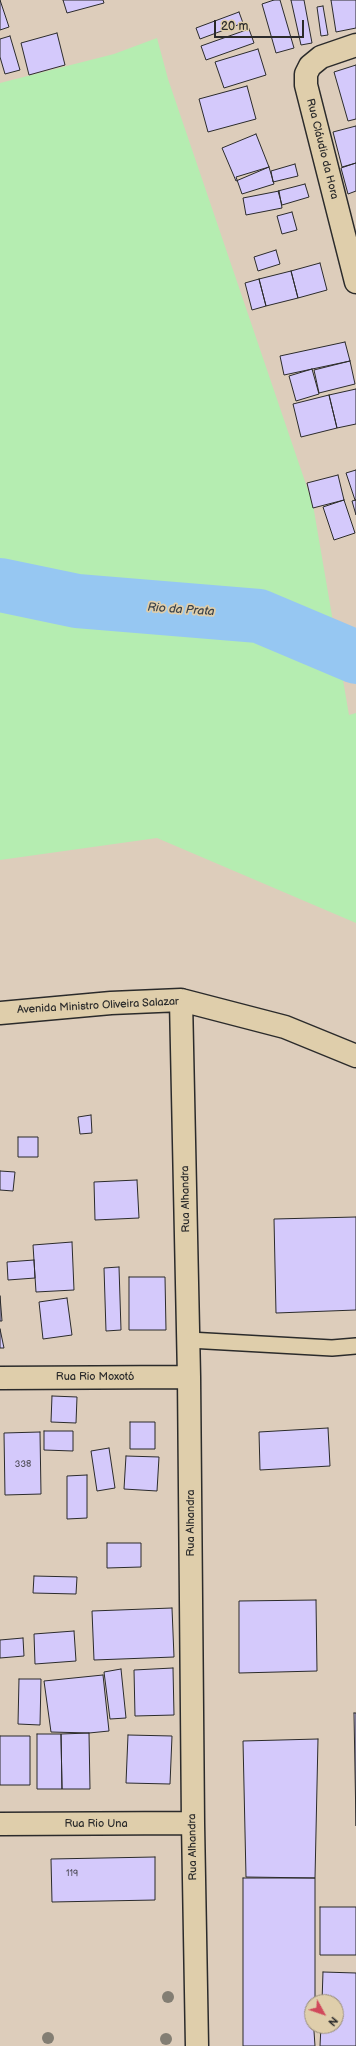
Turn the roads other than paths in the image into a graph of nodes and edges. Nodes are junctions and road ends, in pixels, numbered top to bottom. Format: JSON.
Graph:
{"nodes":[{"id":1,"x":356,"y":45,"type":"edge"},
{"id":2,"x":356,"y":282,"type":"edge"},
{"id":3,"x":181,"y":1000,"type":"junction"},
{"id":4,"x":0,"y":1013,"type":"edge"},
{"id":5,"x":356,"y":1056,"type":"edge"},
{"id":6,"x":189,"y":1340,"type":"junction"},
{"id":7,"x":356,"y":1346,"type":"edge"},
{"id":8,"x":190,"y":1377,"type":"junction"},
{"id":9,"x":0,"y":1378,"type":"edge"},
{"id":10,"x":193,"y":1823,"type":"junction"},
{"id":11,"x":0,"y":1824,"type":"edge"},
{"id":12,"x":197,"y":2046,"type":"edge"}],
"edges":[{"from":1,"to":2,"type":"street","name":"Rua Cláudio da Hora"},
{"from":3,"to":4,"type":"street","name":"Avenida Ministro Oliveira Salazar"},
{"from":3,"to":5,"type":"street","name":"Avenida Ministro Oliveira Salazar"},
{"from":3,"to":6,"type":"street","name":"Rua Alhandra"},
{"from":6,"to":7,"type":"lane"},
{"from":6,"to":8,"type":"street","name":"Rua Alhandra"},
{"from":8,"to":9,"type":"street","name":"Rua Rio Moxotó"},
{"from":8,"to":10,"type":"street","name":"Rua Alhandra"},
{"from":10,"to":11,"type":"street","name":"Rua Rio Una"},
{"from":10,"to":12,"type":"street","name":"Rua Alhandra"}]}
